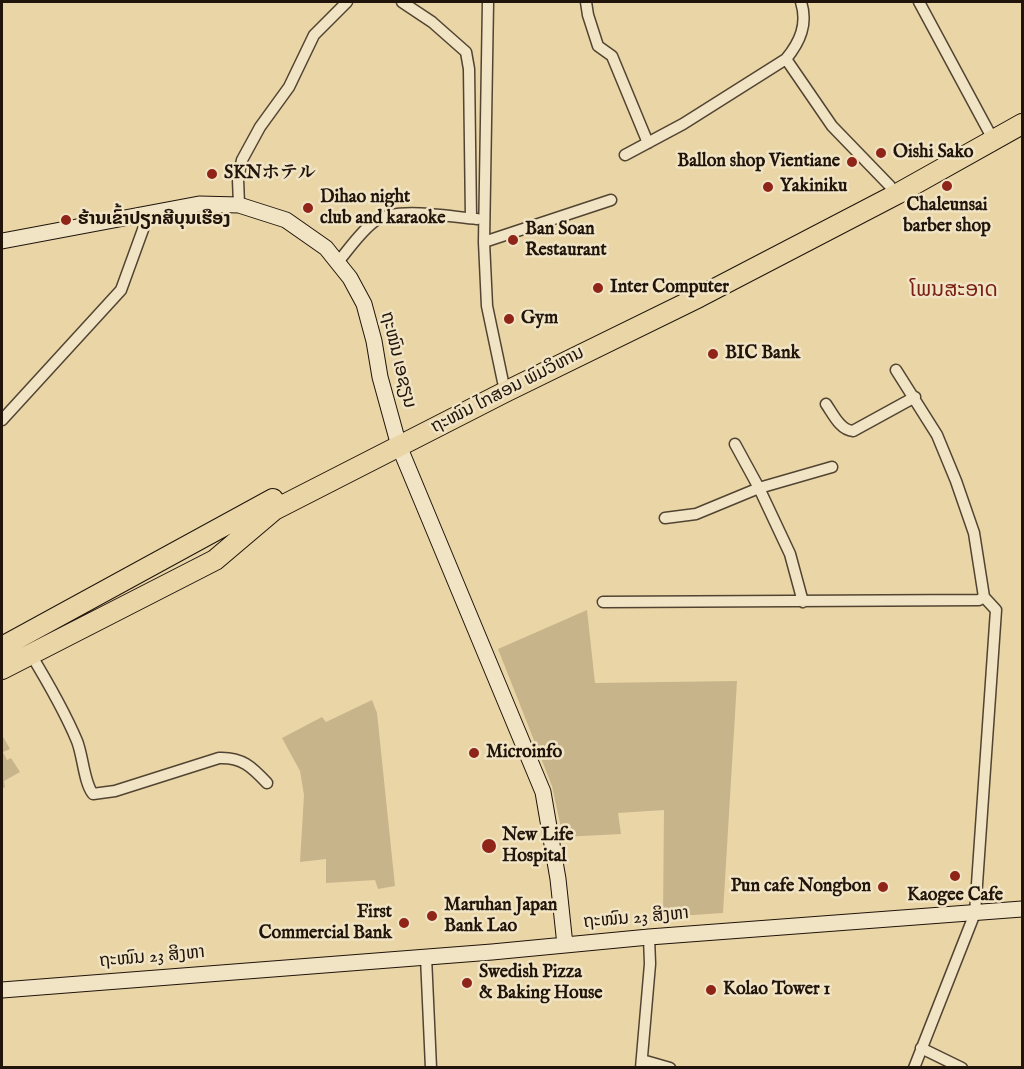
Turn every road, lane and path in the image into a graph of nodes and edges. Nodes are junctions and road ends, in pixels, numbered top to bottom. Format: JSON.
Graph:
{"nodes":[{"id":1,"x":347,"y":2,"type":"edge"},
{"id":2,"x":402,"y":2,"type":"edge"},
{"id":3,"x":488,"y":2,"type":"edge"},
{"id":4,"x":586,"y":2,"type":"edge"},
{"id":5,"x":801,"y":2,"type":"edge"},
{"id":6,"x":919,"y":2,"type":"edge"},
{"id":7,"x":786,"y":59,"type":"junction"},
{"id":8,"x":1021,"y":125,"type":"edge"},
{"id":9,"x":988,"y":132,"type":"junction"},
{"id":10,"x":648,"y":143,"type":"junction"},
{"id":11,"x":625,"y":155,"type":"dead end"},
{"id":12,"x":890,"y":186,"type":"junction"},
{"id":13,"x":611,"y":200,"type":"dead end"},
{"id":14,"x":239,"y":205,"type":"junction"},
{"id":15,"x":149,"y":213,"type":"junction"},
{"id":16,"x":471,"y":218,"type":"junction"},
{"id":17,"x":484,"y":219,"type":"junction"},
{"id":18,"x":2,"y":241,"type":"edge"},
{"id":19,"x":484,"y":242,"type":"junction"},
{"id":20,"x":338,"y":262,"type":"junction"},
{"id":21,"x":896,"y":370,"type":"dead end"},
{"id":22,"x":503,"y":382,"type":"junction"},
{"id":23,"x":915,"y":397,"type":"junction"},
{"id":24,"x":826,"y":404,"type":"dead end"},
{"id":25,"x":2,"y":420,"type":"edge"},
{"id":26,"x":398,"y":440,"type":"junction"},
{"id":27,"x":735,"y":444,"type":"dead end"},
{"id":28,"x":832,"y":466,"type":"dead end"},
{"id":29,"x":759,"y":488,"type":"junction"},
{"id":30,"x":665,"y":518,"type":"dead end"},
{"id":31,"x":984,"y":597,"type":"junction"},
{"id":32,"x":603,"y":602,"type":"dead end"},
{"id":33,"x":803,"y":602,"type":"junction"},
{"id":34,"x":2,"y":647,"type":"edge"},
{"id":35,"x":30,"y":653,"type":"junction"},
{"id":36,"x":2,"y":669,"type":"edge"},
{"id":37,"x":267,"y":783,"type":"dead end"},
{"id":38,"x":1023,"y":909,"type":"edge"},
{"id":39,"x":975,"y":913,"type":"junction"},
{"id":40,"x":649,"y":937,"type":"junction"},
{"id":41,"x":565,"y":945,"type":"junction"},
{"id":42,"x":426,"y":957,"type":"junction"},
{"id":43,"x":2,"y":990,"type":"edge"},
{"id":44,"x":921,"y":1048,"type":"junction"},
{"id":45,"x":642,"y":1064,"type":"edge"},
{"id":46,"x":431,"y":1068,"type":"edge"},
{"id":47,"x":670,"y":1068,"type":"edge"},
{"id":48,"x":914,"y":1068,"type":"edge"},
{"id":49,"x":962,"y":1068,"type":"edge"}],
"edges":[{"from":1,"to":14,"type":"street"},
{"from":2,"to":16,"type":"street"},
{"from":3,"to":17,"type":"street"},
{"from":4,"to":10,"type":"street"},
{"from":5,"to":7,"type":"street"},
{"from":6,"to":9,"type":"street"},
{"from":7,"to":10,"type":"street"},
{"from":7,"to":12,"type":"street"},
{"from":8,"to":9,"type":"highway","name":"ຖະໜົນ ໄກສອນ ພົມວິຫານ"},
{"from":8,"to":26,"type":"highway","name":"ຖະໜົນ ໄກສອນ ພົມວິຫານ"},
{"from":9,"to":12,"type":"highway","name":"ຖະໜົນ ໄກສອນ ພົມວິຫານ"},
{"from":10,"to":11,"type":"street"},
{"from":12,"to":22,"type":"highway","name":"ຖະໜົນ ໄກສອນ ພົມວິຫານ"},
{"from":13,"to":19,"type":"street"},
{"from":14,"to":15,"type":"main road","name":"ຖະໜົນ ເອຊຽນ"},
{"from":14,"to":20,"type":"main road","name":"ຖະໜົນ ເອຊຽນ"},
{"from":15,"to":18,"type":"main road","name":"ຖະໜົນ ເອຊຽນ"},
{"from":15,"to":25,"type":"street"},
{"from":16,"to":17,"type":"street"},
{"from":16,"to":20,"type":"street"},
{"from":17,"to":19,"type":"street"},
{"from":19,"to":22,"type":"street"},
{"from":20,"to":26,"type":"main road","name":"ຖະໜົນ ເອຊຽນ"},
{"from":21,"to":23,"type":"street"},
{"from":22,"to":26,"type":"highway","name":"ຖະໜົນ ໄກສອນ ພົມວິຫານ"},
{"from":23,"to":24,"type":"street"},
{"from":23,"to":31,"type":"street"},
{"from":26,"to":34,"type":"highway","name":"ຖະໜົນ ໄກສອນ ພົມວິຫານ"},
{"from":26,"to":35,"type":"highway","name":"ຖະໜົນ ໄກສອນ ພົມວິຫານ"},
{"from":26,"to":41,"type":"main road","name":"ຖະໜົນ ເອຊຽນ"},
{"from":27,"to":29,"type":"street"},
{"from":28,"to":29,"type":"street"},
{"from":29,"to":30,"type":"street"},
{"from":29,"to":33,"type":"street"},
{"from":31,"to":33,"type":"street"},
{"from":31,"to":39,"type":"street"},
{"from":32,"to":33,"type":"street"},
{"from":35,"to":36,"type":"highway","name":"ຖະໜົນ ໄກສອນ ພົມວິຫານ"},
{"from":35,"to":37,"type":"street"},
{"from":38,"to":39,"type":"main road","name":"ຖະໜົນ 23 ສິງຫາ"},
{"from":39,"to":40,"type":"main road","name":"ຖະໜົນ 23 ສິງຫາ"},
{"from":39,"to":44,"type":"street"},
{"from":40,"to":41,"type":"main road","name":"ຖະໜົນ 23 ສິງຫາ"},
{"from":40,"to":45,"type":"street"},
{"from":41,"to":42,"type":"main road","name":"ຖະໜົນ 23 ສິງຫາ"},
{"from":42,"to":43,"type":"main road","name":"ຖະໜົນ 23 ສິງຫາ"},
{"from":42,"to":46,"type":"street"},
{"from":44,"to":48,"type":"street"},
{"from":44,"to":49,"type":"street"},
{"from":45,"to":47,"type":"street"}]}
